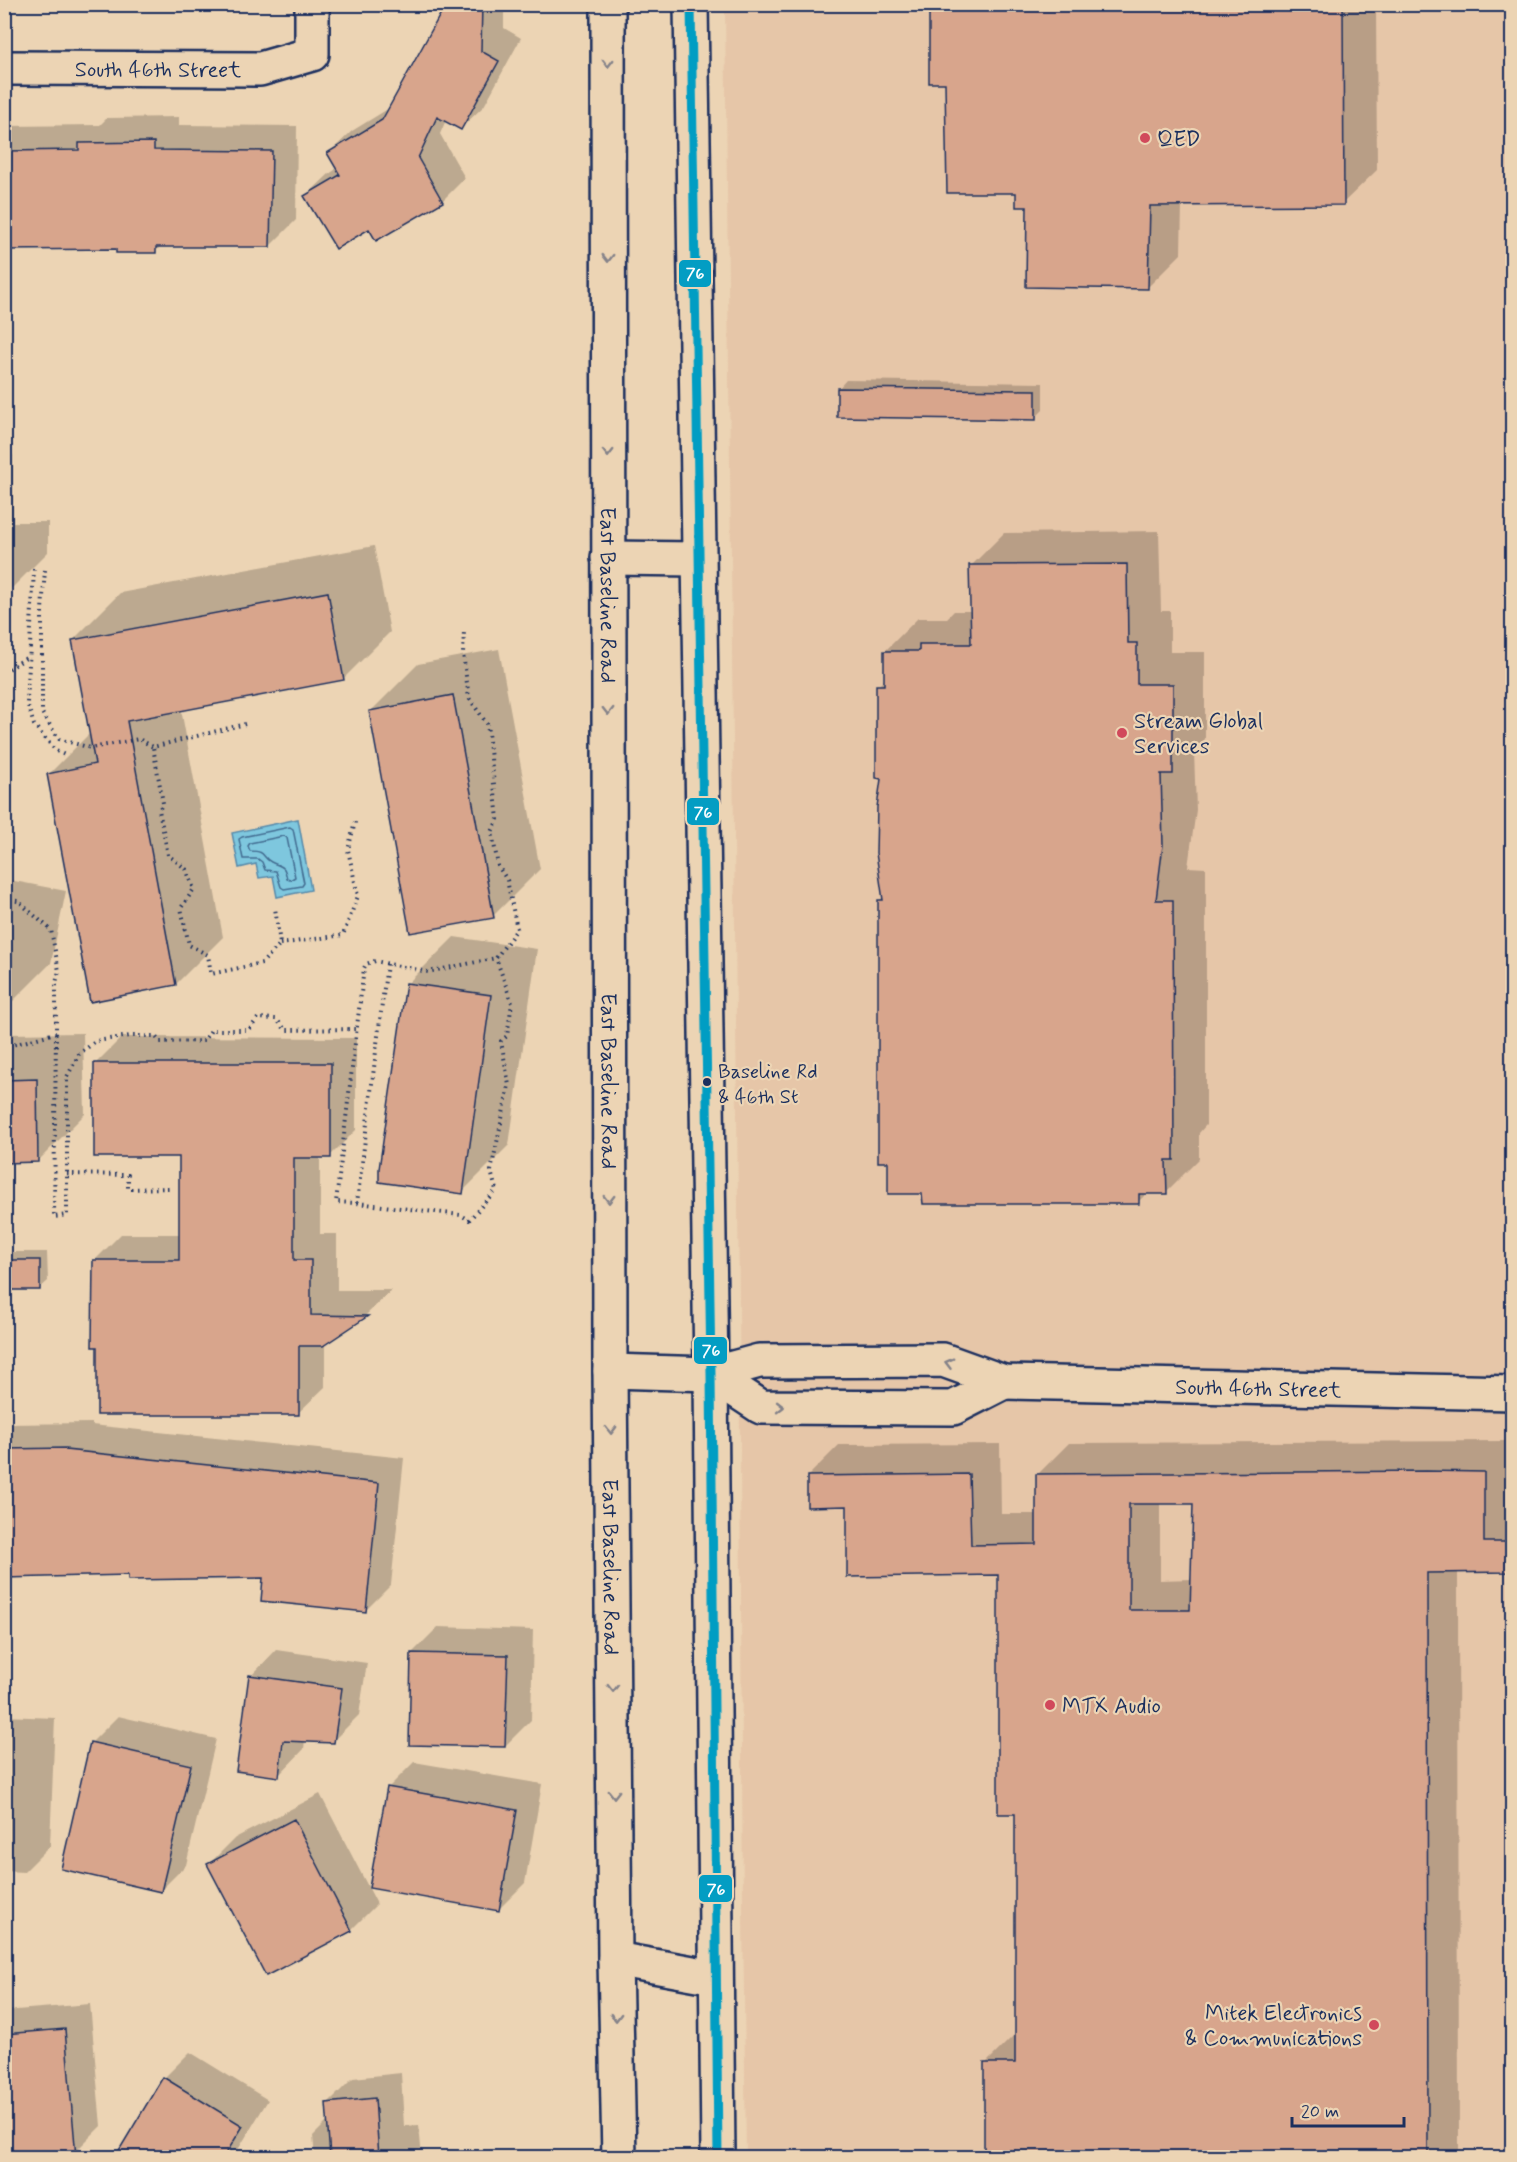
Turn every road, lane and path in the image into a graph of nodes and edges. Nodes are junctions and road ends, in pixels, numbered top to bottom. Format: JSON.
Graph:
{"nodes":[{"id":1,"x":312,"y":4,"type":"edge"},
{"id":2,"x":608,"y":4,"type":"edge"},
{"id":3,"x":691,"y":4,"type":"edge"},
{"id":4,"x":4,"y":68,"type":"edge"},
{"id":5,"x":608,"y":558,"type":"junction"},
{"id":6,"x":698,"y":559,"type":"junction"},
{"id":7,"x":34,"y":569,"type":"dead end"},
{"id":8,"x":45,"y":570,"type":"dead end"},
{"id":9,"x":464,"y":632,"type":"dead end"},
{"id":10,"x":29,"y":655,"type":"junction"},
{"id":11,"x":4,"y":672,"type":"edge"},
{"id":12,"x":245,"y":724,"type":"dead end"},
{"id":13,"x":153,"y":747,"type":"junction"},
{"id":14,"x":65,"y":755,"type":"dead end"},
{"id":15,"x":356,"y":818,"type":"dead end"},
{"id":16,"x":4,"y":899,"type":"edge"},
{"id":17,"x":275,"y":908,"type":"dead end"},
{"id":18,"x":280,"y":944,"type":"junction"},
{"id":19,"x":496,"y":958,"type":"junction"},
{"id":20,"x":387,"y":964,"type":"junction"},
{"id":21,"x":357,"y":1029,"type":"junction"},
{"id":22,"x":56,"y":1033,"type":"junction"},
{"id":23,"x":4,"y":1046,"type":"edge"},
{"id":24,"x":67,"y":1174,"type":"junction"},
{"id":25,"x":170,"y":1188,"type":"dead end"},
{"id":26,"x":357,"y":1203,"type":"junction"},
{"id":27,"x":610,"y":1371,"type":"junction"},
{"id":28,"x":711,"y":1374,"type":"junction"},
{"id":29,"x":1004,"y":1382,"type":"junction"},
{"id":30,"x":1512,"y":1393,"type":"edge"},
{"id":31,"x":615,"y":1959,"type":"junction"},
{"id":32,"x":715,"y":1977,"type":"junction"},
{"id":33,"x":619,"y":2157,"type":"edge"},
{"id":34,"x":718,"y":2157,"type":"edge"}],
"edges":[{"from":1,"to":4,"type":"main road","name":"South 46th Street"},
{"from":2,"to":5,"type":"main road","name":"East Baseline Road","one_way":true},
{"from":3,"to":6,"type":"main road"},
{"from":5,"to":6,"type":"main road"},
{"from":5,"to":27,"type":"main road","name":"East Baseline Road","one_way":true},
{"from":6,"to":28,"type":"main road"},
{"from":7,"to":10,"type":"path"},
{"from":8,"to":13,"type":"path"},
{"from":9,"to":19,"type":"path"},
{"from":10,"to":11,"type":"path"},
{"from":10,"to":14,"type":"path"},
{"from":12,"to":13,"type":"path"},
{"from":13,"to":18,"type":"path"},
{"from":15,"to":18,"type":"path"},
{"from":16,"to":22,"type":"path"},
{"from":17,"to":18,"type":"path"},
{"from":19,"to":20,"type":"path"},
{"from":19,"to":26,"type":"path"},
{"from":20,"to":21,"type":"path"},
{"from":20,"to":26,"type":"path"},
{"from":21,"to":24,"type":"path"},
{"from":21,"to":26,"type":"path"},
{"from":22,"to":23,"type":"path"},
{"from":22,"to":24,"type":"path"},
{"from":24,"to":25,"type":"path"},
{"from":27,"to":28,"type":"main road","name":"South 46th Street"},
{"from":27,"to":31,"type":"main road","name":"East Baseline Road","one_way":true},
{"from":29,"to":28,"type":"main road","name":"South 46th Street","one_way":true},
{"from":28,"to":29,"type":"main road","name":"South 46th Street","one_way":true},
{"from":28,"to":32,"type":"main road"},
{"from":29,"to":30,"type":"main road","name":"South 46th Street"},
{"from":31,"to":32,"type":"main road"},
{"from":31,"to":33,"type":"main road","name":"East Baseline Road","one_way":true},
{"from":32,"to":34,"type":"main road"}]}
